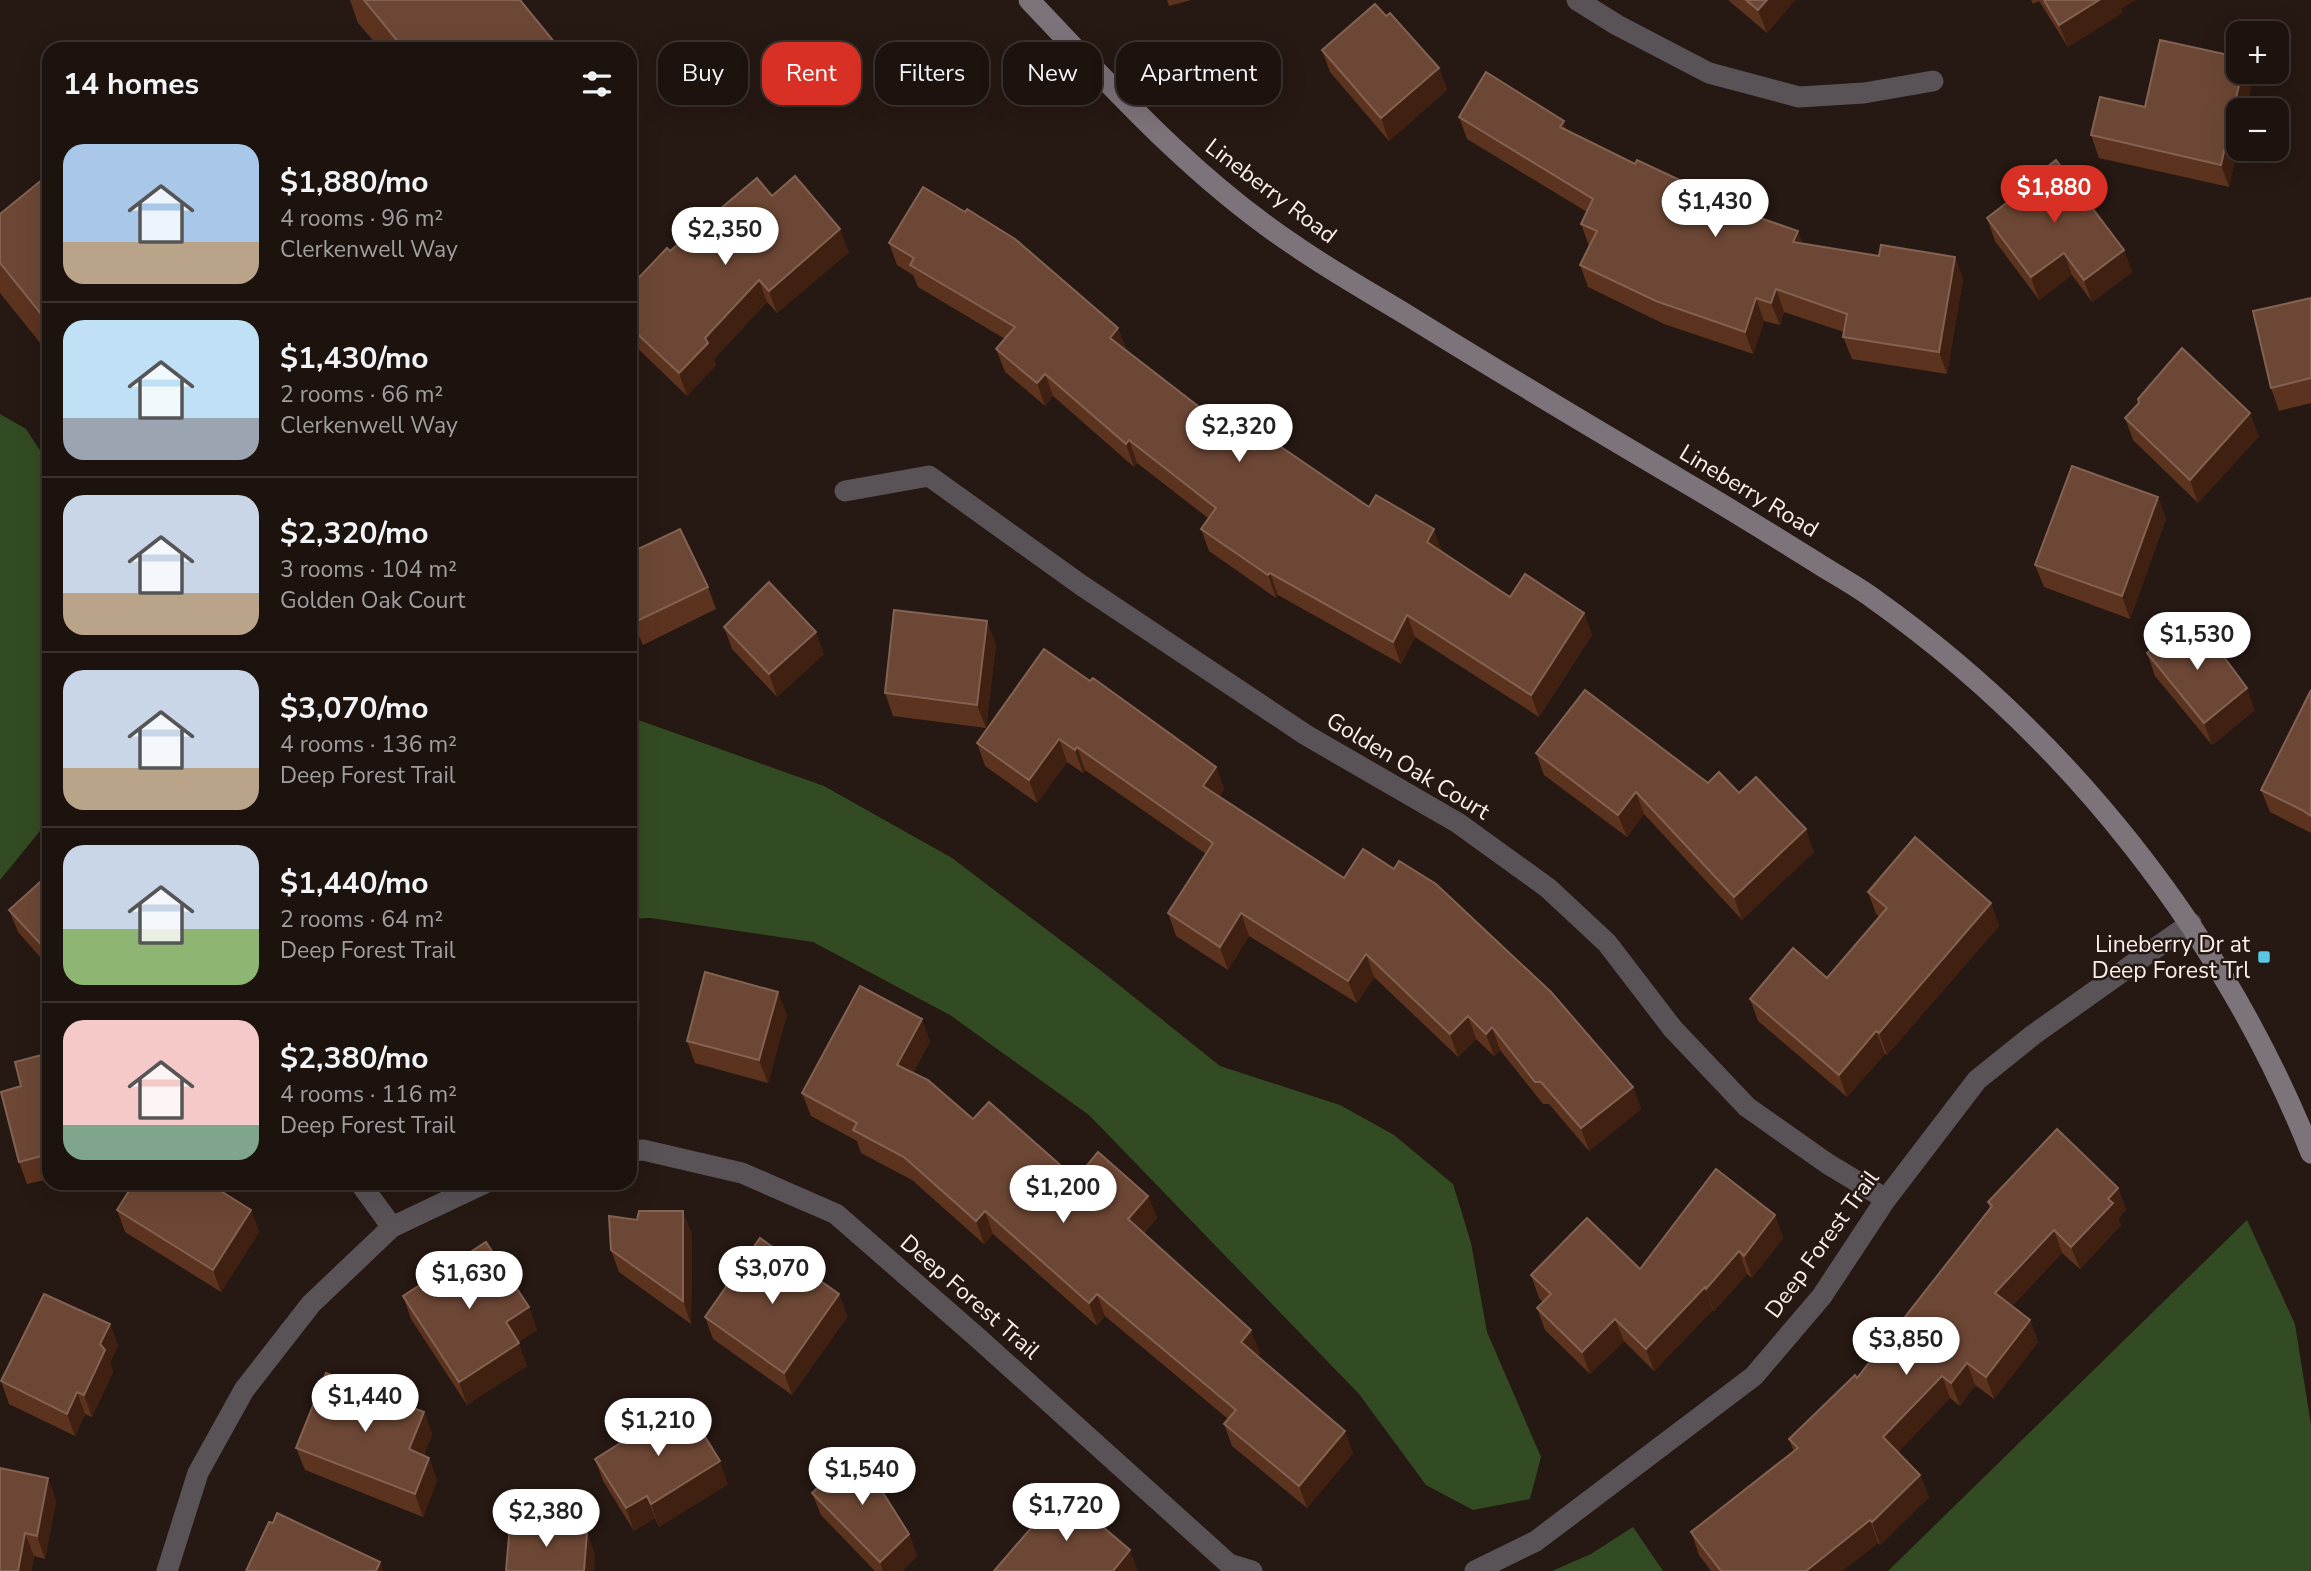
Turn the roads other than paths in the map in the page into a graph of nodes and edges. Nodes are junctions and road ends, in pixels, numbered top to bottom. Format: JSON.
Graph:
{"nodes":[{"id":1,"x":1029,"y":0,"type":"edge"},
{"id":2,"x":1577,"y":0,"type":"edge"},
{"id":3,"x":1933,"y":81,"type":"dead end"},
{"id":4,"x":845,"y":491,"type":"dead end"},
{"id":5,"x":2191,"y":923,"type":"junction"},
{"id":6,"x":637,"y":1150,"type":"edge"},
{"id":7,"x":2311,"y":1153,"type":"edge"},
{"id":8,"x":365,"y":1190,"type":"edge"},
{"id":9,"x":470,"y":1190,"type":"edge"},
{"id":10,"x":1886,"y":1199,"type":"junction"},
{"id":11,"x":392,"y":1227,"type":"junction"},
{"id":12,"x":1228,"y":1568,"type":"edge"},
{"id":13,"x":167,"y":1571,"type":"edge"},
{"id":14,"x":1252,"y":1571,"type":"edge"},
{"id":15,"x":1475,"y":1571,"type":"edge"}],
"edges":[{"from":1,"to":5,"type":"street","name":"Lineberry Road"},
{"from":2,"to":3,"type":"street"},
{"from":4,"to":10,"type":"street","name":"Golden Oak Court"},
{"from":5,"to":7,"type":"street","name":"Lineberry Road"},
{"from":5,"to":10,"type":"street","name":"Deep Forest Trail"},
{"from":6,"to":12,"type":"street","name":"Deep Forest Trail"},
{"from":8,"to":11,"type":"street"},
{"from":9,"to":11,"type":"street"},
{"from":10,"to":15,"type":"street","name":"Deep Forest Trail"},
{"from":11,"to":13,"type":"street"},
{"from":12,"to":14,"type":"street","name":"Deep Forest Trail"}]}
